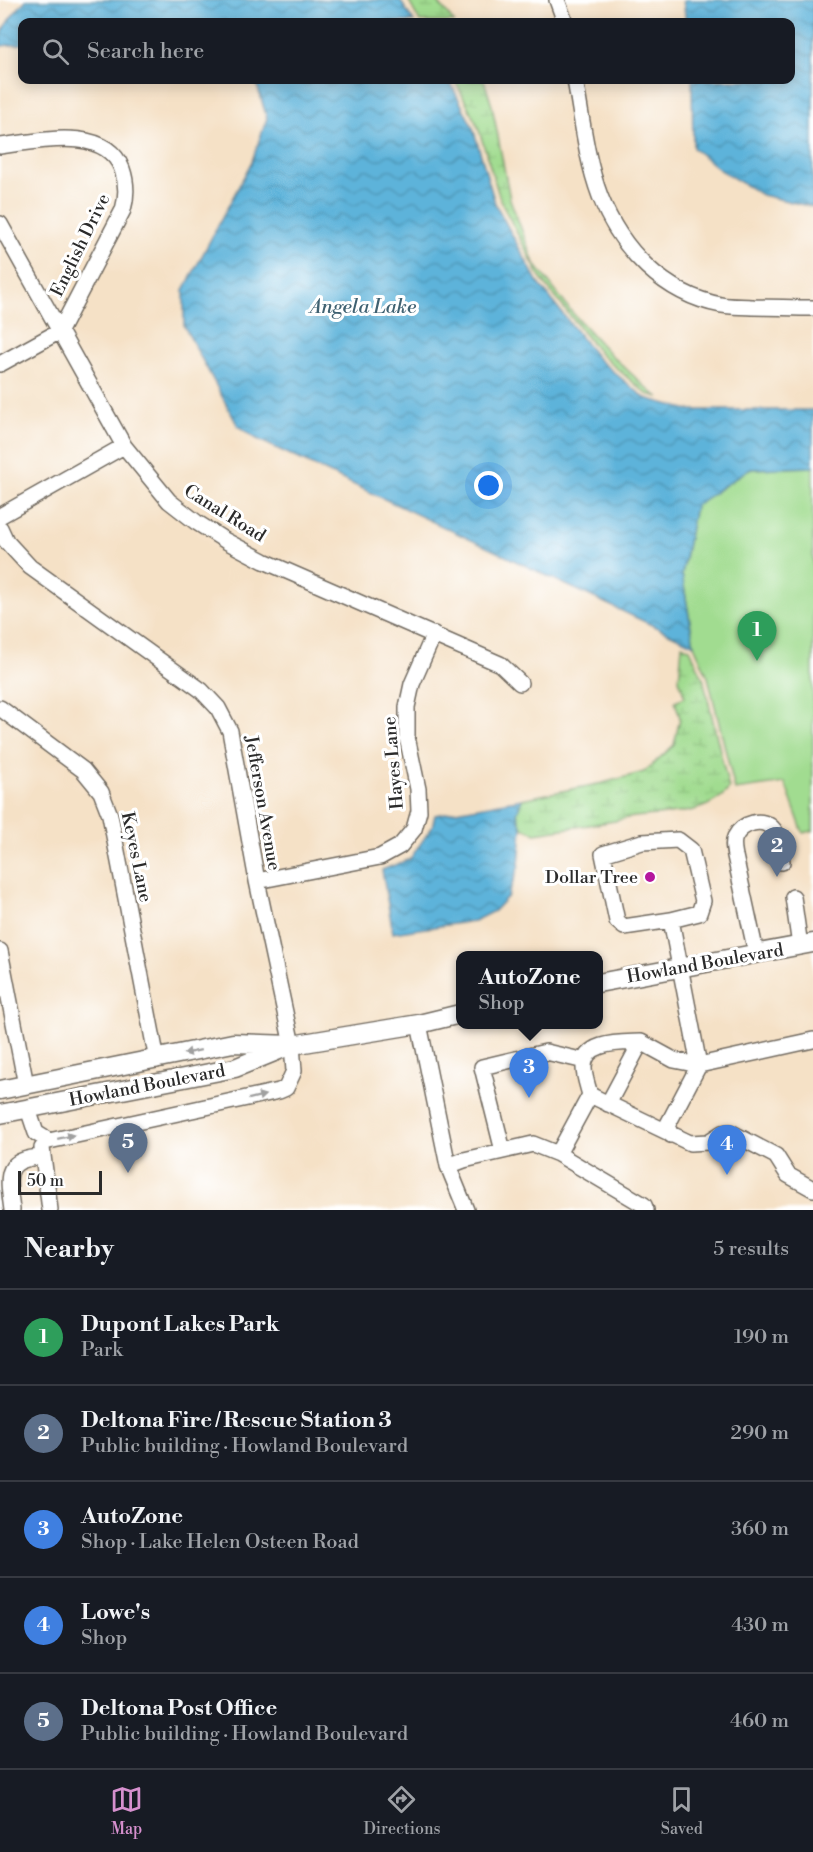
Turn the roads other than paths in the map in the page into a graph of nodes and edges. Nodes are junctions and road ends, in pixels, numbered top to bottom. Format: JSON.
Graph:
{"nodes":[{"id":1,"x":557,"y":0,"type":"edge"},
{"id":2,"x":564,"y":18,"type":"edge"},
{"id":3,"x":576,"y":84,"type":"edge"},
{"id":4,"x":0,"y":146,"type":"edge"},
{"id":5,"x":0,"y":224,"type":"edge"},
{"id":6,"x":813,"y":308,"type":"edge"},
{"id":7,"x":60,"y":332,"type":"junction"},
{"id":8,"x":0,"y":364,"type":"edge"},
{"id":9,"x":124,"y":446,"type":"junction"},
{"id":10,"x":0,"y":516,"type":"edge"},
{"id":11,"x":0,"y":528,"type":"edge"},
{"id":12,"x":434,"y":634,"type":"junction"},
{"id":13,"x":520,"y":683,"type":"dead end"},
{"id":14,"x":0,"y":708,"type":"edge"},
{"id":15,"x":782,"y":862,"type":"dead end"},
{"id":16,"x":257,"y":881,"type":"junction"},
{"id":17,"x":793,"y":897,"type":"dead end"},
{"id":18,"x":671,"y":920,"type":"junction"},
{"id":19,"x":807,"y":944,"type":"edge"},
{"id":20,"x":0,"y":951,"type":"edge"},
{"id":21,"x":756,"y":953,"type":"junction"},
{"id":22,"x":681,"y":966,"type":"junction"},
{"id":23,"x":603,"y":982,"type":"edge"},
{"id":24,"x":456,"y":1015,"type":"edge"},
{"id":25,"x":418,"y":1024,"type":"junction"},
{"id":26,"x":813,"y":1040,"type":"edge"},
{"id":27,"x":641,"y":1042,"type":"junction"},
{"id":28,"x":292,"y":1045,"type":"junction"},
{"id":29,"x":157,"y":1060,"type":"junction"},
{"id":30,"x":585,"y":1061,"type":"junction"},
{"id":31,"x":134,"y":1064,"type":"junction"},
{"id":32,"x":699,"y":1065,"type":"junction"},
{"id":33,"x":26,"y":1086,"type":"junction"},
{"id":34,"x":0,"y":1090,"type":"edge"},
{"id":35,"x":590,"y":1095,"type":"junction"},
{"id":36,"x":608,"y":1104,"type":"junction"},
{"id":37,"x":28,"y":1109,"type":"junction"},
{"id":38,"x":0,"y":1114,"type":"edge"},
{"id":39,"x":41,"y":1136,"type":"junction"},
{"id":40,"x":671,"y":1136,"type":"junction"},
{"id":41,"x":504,"y":1151,"type":"junction"},
{"id":42,"x":558,"y":1154,"type":"junction"},
{"id":43,"x":43,"y":1157,"type":"junction"},
{"id":44,"x":448,"y":1166,"type":"junction"},
{"id":45,"x":813,"y":1189,"type":"edge"},
{"id":46,"x":12,"y":1210,"type":"edge"},
{"id":47,"x":51,"y":1210,"type":"edge"},
{"id":48,"x":466,"y":1210,"type":"edge"},
{"id":49,"x":646,"y":1210,"type":"edge"}],
"edges":[{"from":1,"to":2,"type":"street"},
{"from":3,"to":6,"type":"street"},
{"from":4,"to":7,"type":"street","name":"English Drive"},
{"from":5,"to":7,"type":"street","name":"Canal Road"},
{"from":7,"to":8,"type":"street"},
{"from":7,"to":9,"type":"street","name":"Canal Road"},
{"from":9,"to":10,"type":"street"},
{"from":9,"to":12,"type":"street","name":"Canal Road"},
{"from":11,"to":16,"type":"street","name":"Jefferson Avenue"},
{"from":12,"to":13,"type":"street","name":"Canal Road"},
{"from":12,"to":16,"type":"street","name":"Hayes Lane"},
{"from":14,"to":29,"type":"street","name":"Keyes Lane"},
{"from":15,"to":21,"type":"street"},
{"from":16,"to":28,"type":"street","name":"Jefferson Avenue"},
{"from":17,"to":19,"type":"street"},
{"from":18,"to":18,"type":"street"},
{"from":18,"to":22,"type":"street"},
{"from":19,"to":21,"type":"main road","name":"Howland Boulevard"},
{"from":20,"to":33,"type":"street"},
{"from":21,"to":22,"type":"main road","name":"Howland Boulevard"},
{"from":22,"to":23,"type":"main road","name":"Howland Boulevard"},
{"from":22,"to":32,"type":"street"},
{"from":24,"to":25,"type":"main road","name":"Howland Boulevard"},
{"from":25,"to":28,"type":"main road","name":"Howland Boulevard"},
{"from":25,"to":44,"type":"street"},
{"from":26,"to":32,"type":"street"},
{"from":27,"to":30,"type":"street"},
{"from":27,"to":32,"type":"street"},
{"from":27,"to":36,"type":"street"},
{"from":28,"to":29,"type":"main road","name":"Howland Boulevard","one_way":true},
{"from":28,"to":37,"type":"main road","name":"Howland Boulevard"},
{"from":39,"to":28,"type":"street","name":"Jefferson Avenue","one_way":true},
{"from":29,"to":31,"type":"main road","name":"Howland Boulevard"},
{"from":30,"to":35,"type":"street"},
{"from":30,"to":41,"type":"street"},
{"from":31,"to":33,"type":"main road","name":"Howland Boulevard"},
{"from":31,"to":37,"type":"main road"},
{"from":32,"to":40,"type":"street"},
{"from":33,"to":34,"type":"main road","name":"Howland Boulevard"},
{"from":35,"to":36,"type":"street"},
{"from":35,"to":42,"type":"street"},
{"from":36,"to":40,"type":"street"},
{"from":37,"to":38,"type":"main road","name":"Howland Boulevard"},
{"from":37,"to":39,"type":"street"},
{"from":39,"to":43,"type":"street"},
{"from":40,"to":45,"type":"street"},
{"from":41,"to":42,"type":"street"},
{"from":41,"to":44,"type":"street"},
{"from":42,"to":49,"type":"street"},
{"from":43,"to":46,"type":"street"},
{"from":43,"to":47,"type":"street"},
{"from":44,"to":48,"type":"street"}]}
